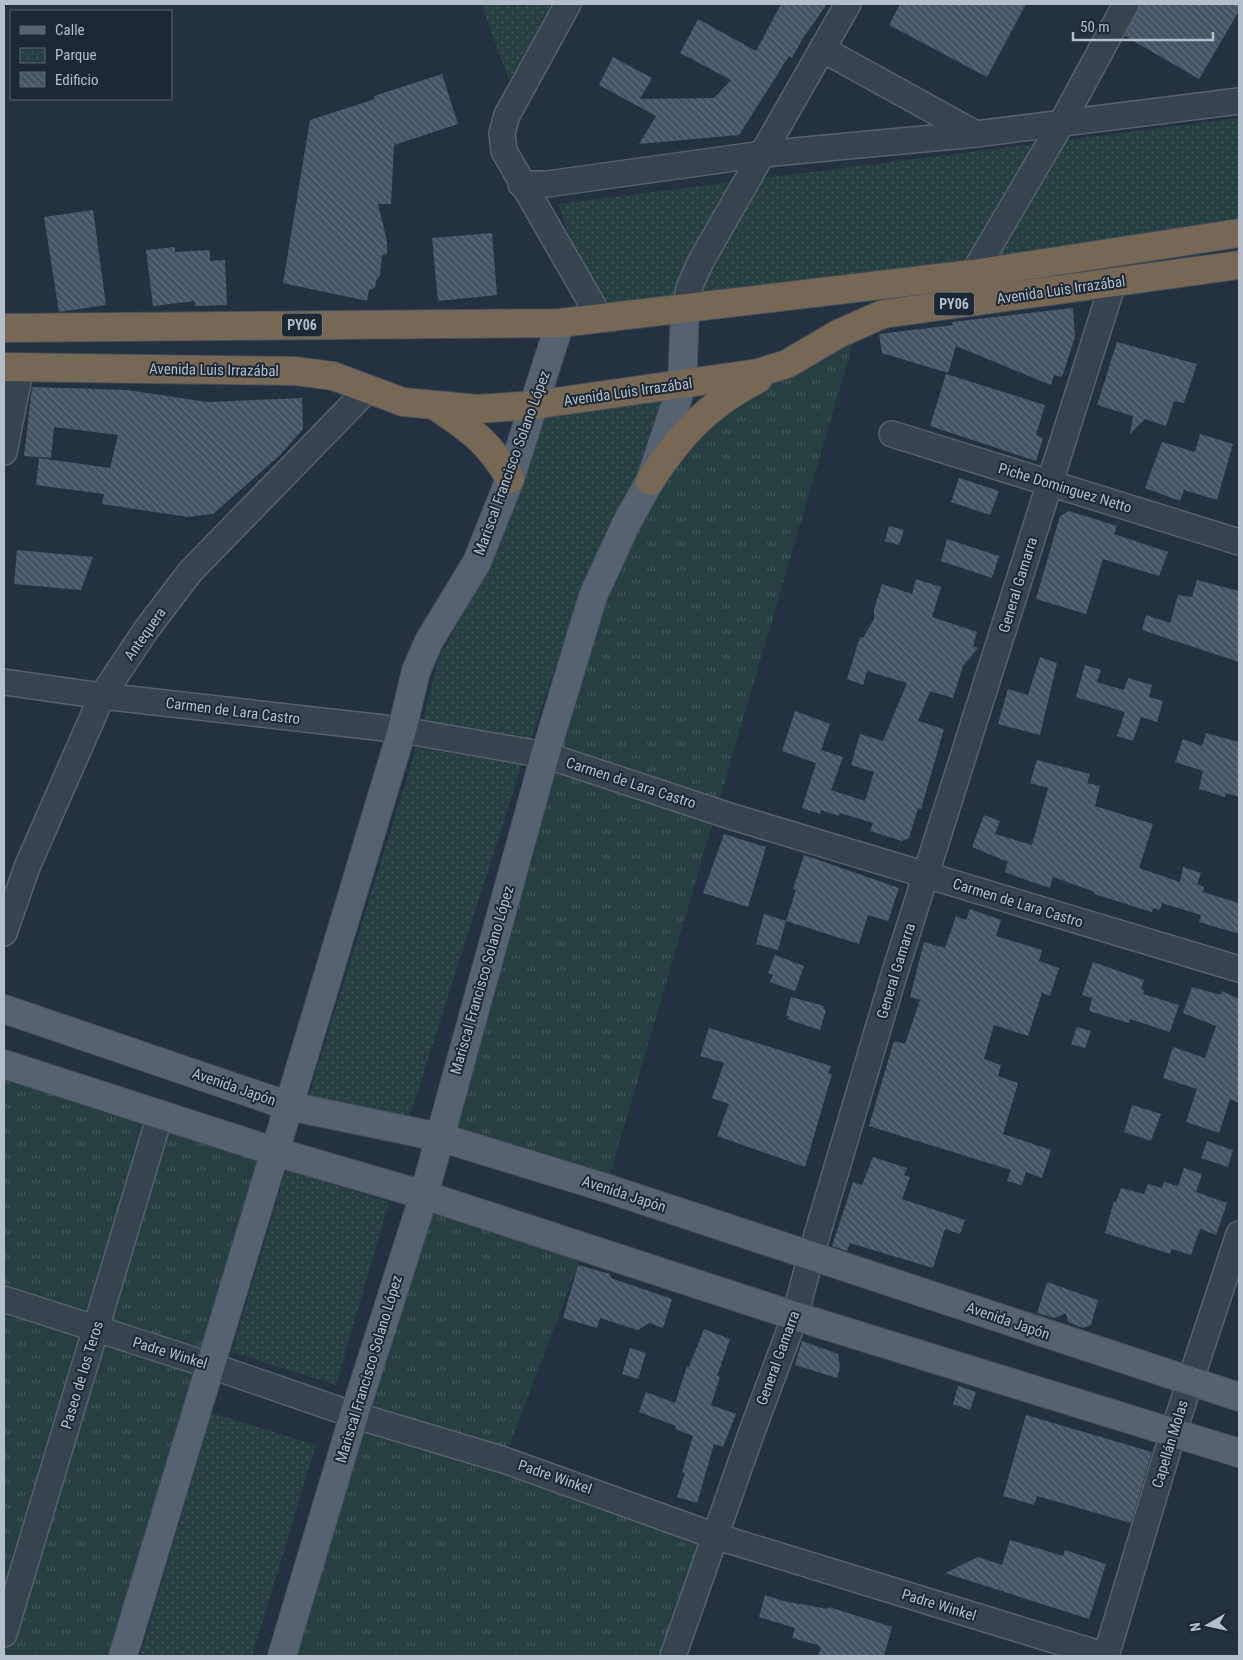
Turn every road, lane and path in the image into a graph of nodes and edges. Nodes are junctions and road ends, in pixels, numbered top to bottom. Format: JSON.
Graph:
{"nodes":[{"id":1,"x":568,"y":4,"type":"edge"},
{"id":2,"x":848,"y":4,"type":"edge"},
{"id":3,"x":1126,"y":4,"type":"edge"},
{"id":4,"x":822,"y":50,"type":"junction"},
{"id":5,"x":1239,"y":101,"type":"edge"},
{"id":6,"x":1062,"y":124,"type":"junction"},
{"id":7,"x":976,"y":134,"type":"junction"},
{"id":8,"x":762,"y":154,"type":"junction"},
{"id":9,"x":521,"y":184,"type":"junction"},
{"id":10,"x":1239,"y":233,"type":"edge"},
{"id":11,"x":1239,"y":265,"type":"edge"},
{"id":12,"x":973,"y":274,"type":"junction"},
{"id":13,"x":1113,"y":283,"type":"junction"},
{"id":14,"x":685,"y":309,"type":"junction"},
{"id":15,"x":600,"y":318,"type":"junction"},
{"id":16,"x":560,"y":323,"type":"junction"},
{"id":17,"x":4,"y":328,"type":"edge"},
{"id":18,"x":787,"y":364,"type":"junction"},
{"id":19,"x":12,"y":367,"type":"edge"},
{"id":20,"x":682,"y":385,"type":"junction"},
{"id":21,"x":368,"y":389,"type":"junction"},
{"id":22,"x":534,"y":405,"type":"junction"},
{"id":23,"x":436,"y":407,"type":"junction"},
{"id":24,"x":892,"y":434,"type":"dead end"},
{"id":25,"x":4,"y":452,"type":"edge"},
{"id":26,"x":510,"y":479,"type":"junction"},
{"id":27,"x":650,"y":481,"type":"junction"},
{"id":28,"x":1050,"y":484,"type":"junction"},
{"id":29,"x":1239,"y":542,"type":"edge"},
{"id":30,"x":4,"y":682,"type":"edge"},
{"id":31,"x":102,"y":696,"type":"junction"},
{"id":32,"x":402,"y":730,"type":"junction"},
{"id":33,"x":545,"y":755,"type":"junction"},
{"id":34,"x":927,"y":876,"type":"junction"},
{"id":35,"x":4,"y":933,"type":"edge"},
{"id":36,"x":1239,"y":969,"type":"edge"},
{"id":37,"x":4,"y":1008,"type":"edge"},
{"id":38,"x":4,"y":1064,"type":"edge"},
{"id":39,"x":289,"y":1106,"type":"junction"},
{"id":40,"x":160,"y":1115,"type":"junction"},
{"id":41,"x":439,"y":1137,"type":"junction"},
{"id":42,"x":276,"y":1152,"type":"junction"},
{"id":43,"x":424,"y":1195,"type":"junction"},
{"id":44,"x":1239,"y":1234,"type":"edge"},
{"id":45,"x":811,"y":1255,"type":"junction"},
{"id":46,"x":4,"y":1299,"type":"edge"},
{"id":47,"x":795,"y":1316,"type":"junction"},
{"id":48,"x":95,"y":1330,"type":"junction"},
{"id":49,"x":209,"y":1365,"type":"junction"},
{"id":50,"x":1189,"y":1382,"type":"junction"},
{"id":51,"x":1239,"y":1397,"type":"edge"},
{"id":52,"x":354,"y":1415,"type":"junction"},
{"id":53,"x":1173,"y":1433,"type":"junction"},
{"id":54,"x":1239,"y":1454,"type":"edge"},
{"id":55,"x":715,"y":1536,"type":"junction"},
{"id":56,"x":4,"y":1634,"type":"edge"},
{"id":57,"x":123,"y":1656,"type":"edge"},
{"id":58,"x":282,"y":1656,"type":"edge"},
{"id":59,"x":673,"y":1656,"type":"edge"},
{"id":60,"x":1106,"y":1656,"type":"edge"}],
"edges":[{"from":1,"to":9,"type":"street"},
{"from":2,"to":4,"type":"street"},
{"from":3,"to":6,"type":"street"},
{"from":4,"to":7,"type":"street"},
{"from":4,"to":8,"type":"street"},
{"from":5,"to":6,"type":"street"},
{"from":6,"to":7,"type":"street"},
{"from":6,"to":12,"type":"street"},
{"from":7,"to":8,"type":"street"},
{"from":8,"to":9,"type":"street"},
{"from":8,"to":14,"type":"street"},
{"from":9,"to":15,"type":"street"},
{"from":10,"to":12,"type":"highway","name":"Avenida Luis Irrazábal","number":"PY06"},
{"from":11,"to":13,"type":"highway","name":"Avenida Luis Irrazábal","number":"PY06"},
{"from":12,"to":14,"type":"highway","name":"Avenida Luis Irrazábal","number":"PY06"},
{"from":13,"to":18,"type":"highway","name":"Avenida Luis Irrazábal","number":"PY06"},
{"from":13,"to":28,"type":"street","name":"General Gamarra"},
{"from":14,"to":15,"type":"highway","name":"Avenida Luis Irrazábal","number":"PY06"},
{"from":14,"to":20,"type":"main road","name":"Mariscal Francisco Solano López"},
{"from":15,"to":16,"type":"highway","name":"Avenida Luis Irrazábal","number":"PY06"},
{"from":16,"to":17,"type":"highway","name":"Avenida Luis Irrazábal","number":"PY06"},
{"from":16,"to":22,"type":"main road","name":"Mariscal Francisco Solano López"},
{"from":18,"to":20,"type":"highway","name":"Avenida Luis Irrazábal","number":"PY06"},
{"from":18,"to":27,"type":"highway"},
{"from":19,"to":21,"type":"highway","name":"Avenida Luis Irrazábal","number":"PY06"},
{"from":19,"to":25,"type":"street"},
{"from":20,"to":22,"type":"highway","name":"Avenida Luis Irrazábal","number":"PY06"},
{"from":20,"to":27,"type":"main road","name":"Mariscal Francisco Solano López"},
{"from":21,"to":23,"type":"highway","name":"Avenida Luis Irrazábal","number":"PY06"},
{"from":21,"to":31,"type":"street","name":"Antequera"},
{"from":22,"to":23,"type":"highway","name":"Avenida Luis Irrazábal","number":"PY06"},
{"from":22,"to":26,"type":"main road","name":"Mariscal Francisco Solano López"},
{"from":23,"to":26,"type":"highway"},
{"from":24,"to":28,"type":"street","name":"Piche Dominguez Netto"},
{"from":26,"to":32,"type":"main road","name":"Mariscal Francisco Solano López"},
{"from":27,"to":33,"type":"main road","name":"Mariscal Francisco Solano López"},
{"from":28,"to":29,"type":"street","name":"Piche Dominguez Netto"},
{"from":28,"to":34,"type":"street","name":"General Gamarra"},
{"from":30,"to":31,"type":"street","name":"Carmen de Lara Castro"},
{"from":31,"to":32,"type":"street","name":"Carmen de Lara Castro"},
{"from":31,"to":35,"type":"street","name":"Antequera"},
{"from":32,"to":33,"type":"street","name":"Carmen de Lara Castro"},
{"from":32,"to":39,"type":"main road","name":"Mariscal Francisco Solano López"},
{"from":33,"to":34,"type":"street","name":"Carmen de Lara Castro"},
{"from":33,"to":41,"type":"main road","name":"Mariscal Francisco Solano López"},
{"from":34,"to":36,"type":"street","name":"Carmen de Lara Castro"},
{"from":34,"to":45,"type":"street","name":"General Gamarra"},
{"from":37,"to":39,"type":"main road","name":"Avenida Japón"},
{"from":38,"to":40,"type":"main road"},
{"from":39,"to":41,"type":"main road","name":"Avenida Japón"},
{"from":39,"to":42,"type":"main road","name":"Mariscal Francisco Solano López"},
{"from":40,"to":42,"type":"main road"},
{"from":40,"to":48,"type":"street","name":"Paseo de los Teros"},
{"from":41,"to":43,"type":"main road","name":"Mariscal Francisco Solano López"},
{"from":41,"to":45,"type":"main road","name":"Avenida Japón"},
{"from":42,"to":43,"type":"main road"},
{"from":42,"to":49,"type":"main road","name":"Mariscal Francisco Solano López"},
{"from":43,"to":47,"type":"main road"},
{"from":43,"to":52,"type":"main road","name":"Mariscal Francisco Solano López"},
{"from":44,"to":50,"type":"street","name":"Capellán Molas"},
{"from":45,"to":47,"type":"street","name":"General Gamarra"},
{"from":45,"to":50,"type":"main road","name":"Avenida Japón"},
{"from":46,"to":48,"type":"street","name":"Padre Winkel"},
{"from":47,"to":53,"type":"main road"},
{"from":47,"to":55,"type":"street","name":"General Gamarra"},
{"from":48,"to":49,"type":"street","name":"Padre Winkel"},
{"from":48,"to":56,"type":"street","name":"Paseo de los Teros"},
{"from":49,"to":52,"type":"street","name":"Padre Winkel"},
{"from":49,"to":57,"type":"main road","name":"Mariscal Francisco Solano López"},
{"from":50,"to":51,"type":"main road","name":"Avenida Japón"},
{"from":50,"to":53,"type":"street","name":"Capellán Molas"},
{"from":52,"to":55,"type":"street","name":"Padre Winkel"},
{"from":52,"to":58,"type":"main road","name":"Mariscal Francisco Solano López"},
{"from":53,"to":54,"type":"main road"},
{"from":53,"to":60,"type":"street","name":"Capellán Molas"},
{"from":55,"to":59,"type":"street","name":"General Gamarra"},
{"from":55,"to":60,"type":"street","name":"Padre Winkel"}]}
